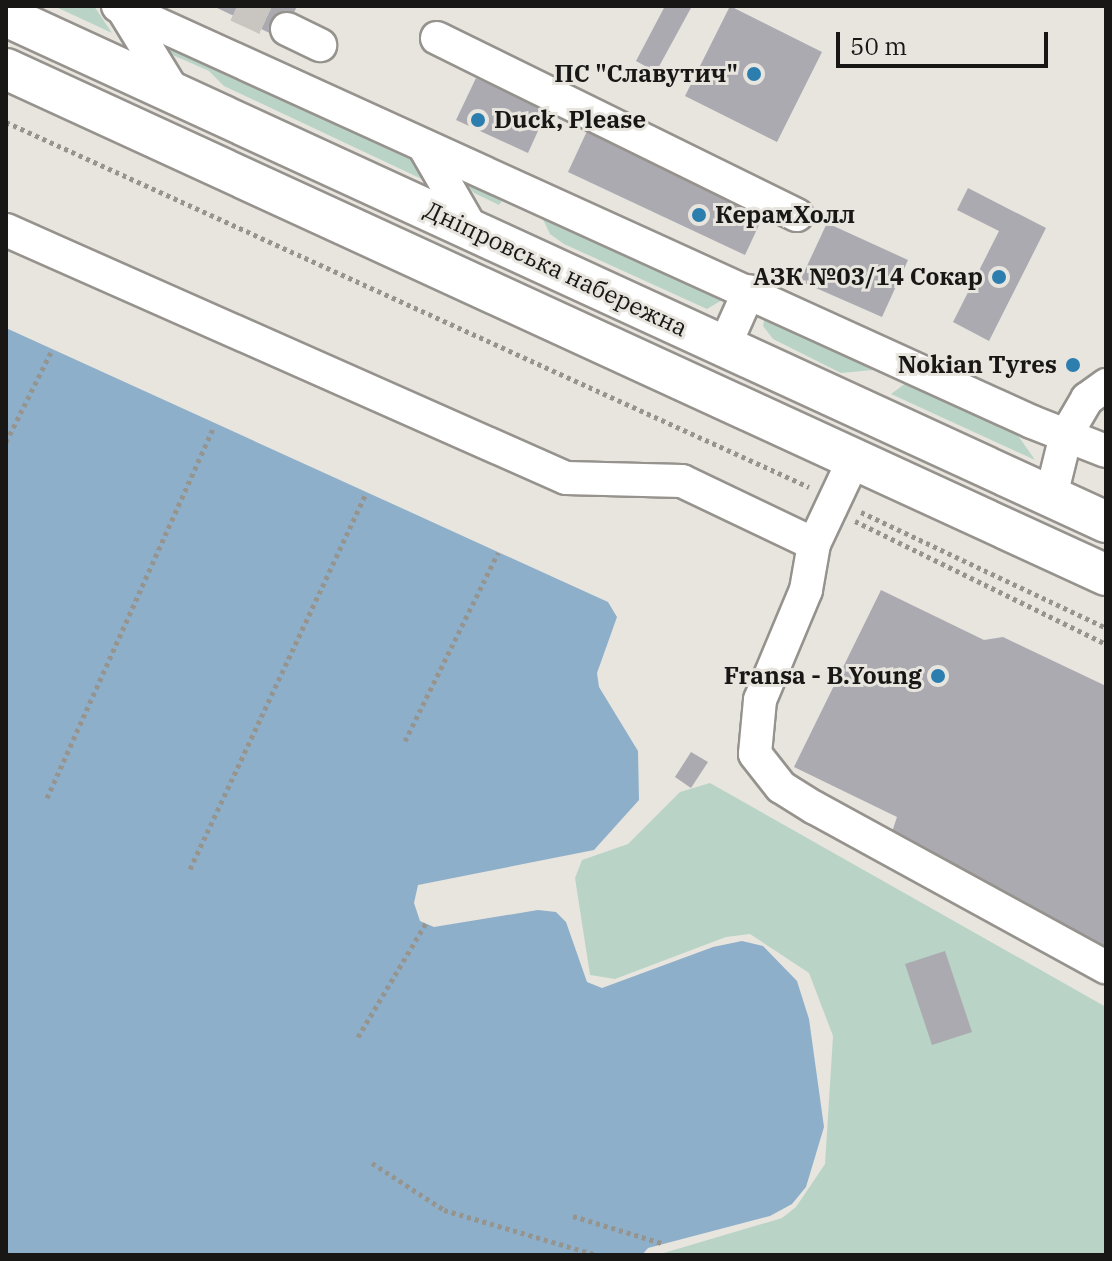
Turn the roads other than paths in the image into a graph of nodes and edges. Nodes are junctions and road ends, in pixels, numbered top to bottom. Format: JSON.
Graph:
{"nodes":[{"id":1,"x":121,"y":7,"type":"edge"},
{"id":2,"x":6,"y":16,"type":"edge"},
{"id":3,"x":287,"y":29,"type":"tunnel mouth"},
{"id":4,"x":437,"y":38,"type":"dead end"},
{"id":5,"x":320,"y":45,"type":"dead end"},
{"id":6,"x":6,"y":69,"type":"edge"},
{"id":7,"x":175,"y":94,"type":"junction"},
{"id":8,"x":425,"y":148,"type":"junction"},
{"id":9,"x":797,"y":215,"type":"dead end"},
{"id":10,"x":6,"y":230,"type":"edge"},
{"id":11,"x":473,"y":231,"type":"junction"},
{"id":12,"x":749,"y":291,"type":"junction"},
{"id":13,"x":724,"y":347,"type":"junction"},
{"id":14,"x":1106,"y":385,"type":"edge"},
{"id":15,"x":1066,"y":435,"type":"junction"},
{"id":16,"x":1106,"y":451,"type":"edge"},
{"id":17,"x":854,"y":459,"type":"junction"},
{"id":18,"x":1051,"y":496,"type":"junction"},
{"id":19,"x":1106,"y":522,"type":"edge"},
{"id":20,"x":814,"y":544,"type":"junction"},
{"id":21,"x":1106,"y":575,"type":"edge"},
{"id":22,"x":1106,"y":967,"type":"edge"}],
"edges":[{"from":1,"to":7,"type":"street"},
{"from":1,"to":8,"type":"street"},
{"from":2,"to":7,"type":"main road","name":"Дніпровська набережна"},
{"from":3,"to":5,"type":"street"},
{"from":4,"to":9,"type":"street"},
{"from":6,"to":17,"type":"main road","name":"Дніпровська набережна"},
{"from":7,"to":11,"type":"main road","name":"Дніпровська набережна"},
{"from":8,"to":11,"type":"street"},
{"from":8,"to":12,"type":"street"},
{"from":10,"to":20,"type":"street"},
{"from":11,"to":13,"type":"main road","name":"Дніпровська набережна"},
{"from":12,"to":13,"type":"street"},
{"from":12,"to":15,"type":"street"},
{"from":13,"to":18,"type":"main road","name":"Дніпровська набережна"},
{"from":14,"to":15,"type":"street"},
{"from":15,"to":16,"type":"street"},
{"from":15,"to":18,"type":"street"},
{"from":17,"to":20,"type":"street"},
{"from":17,"to":21,"type":"main road","name":"Дніпровська набережна"},
{"from":18,"to":19,"type":"main road","name":"Дніпровська набережна"},
{"from":20,"to":22,"type":"street"}]}
